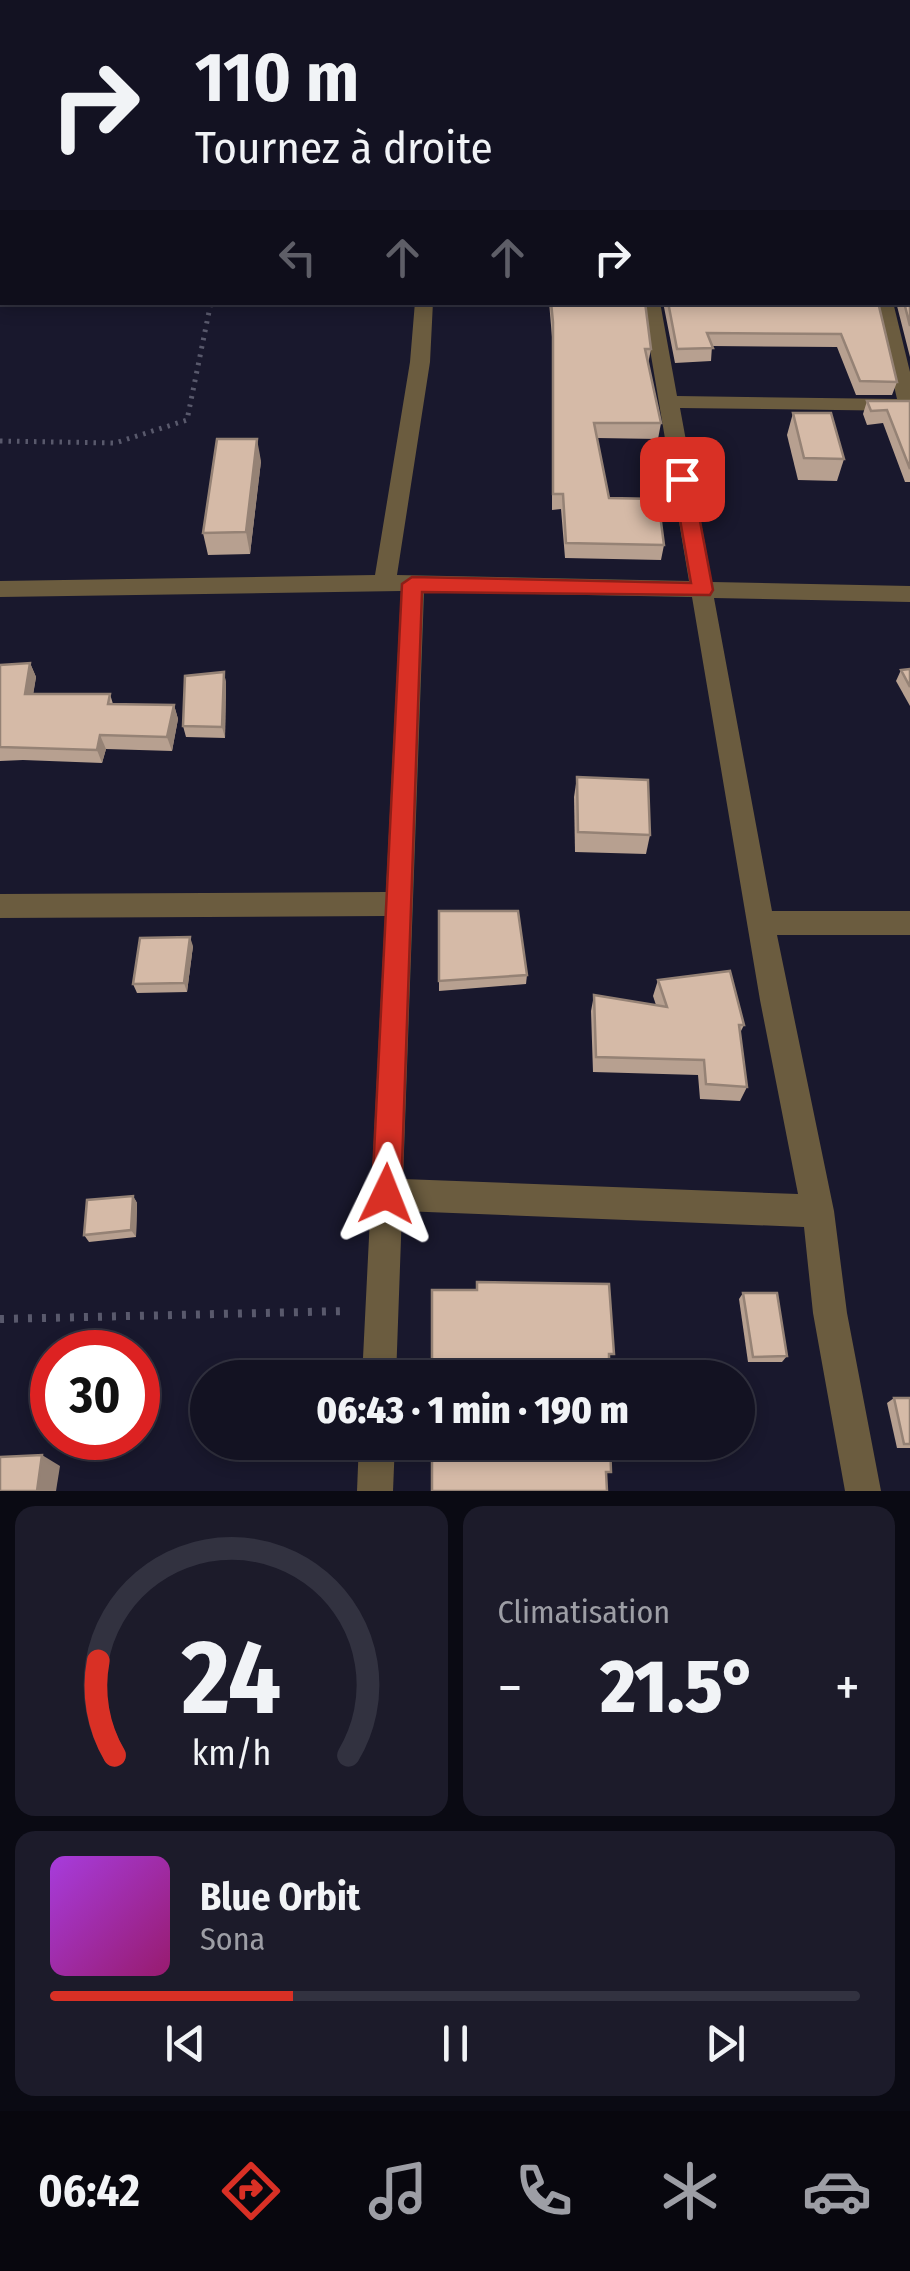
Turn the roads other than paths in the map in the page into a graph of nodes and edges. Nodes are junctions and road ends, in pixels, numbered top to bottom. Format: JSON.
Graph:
{"nodes":[{"id":1,"x":424,"y":305,"type":"edge"},
{"id":2,"x":651,"y":305,"type":"edge"},
{"id":3,"x":885,"y":305,"type":"edge"},
{"id":4,"x":669,"y":402,"type":"junction"},
{"id":5,"x":909,"y":404,"type":"edge"},
{"id":6,"x":399,"y":584,"type":"junction"},
{"id":7,"x":0,"y":590,"type":"edge"},
{"id":8,"x":702,"y":590,"type":"junction"},
{"id":9,"x":910,"y":594,"type":"edge"},
{"id":10,"x":398,"y":904,"type":"junction"},
{"id":11,"x":0,"y":906,"type":"edge"},
{"id":12,"x":760,"y":923,"type":"junction"},
{"id":13,"x":910,"y":923,"type":"edge"},
{"id":14,"x":386,"y":1194,"type":"junction"},
{"id":15,"x":818,"y":1211,"type":"junction"},
{"id":16,"x":380,"y":1360,"type":"edge"},
{"id":17,"x":375,"y":1460,"type":"edge"},
{"id":18,"x":374,"y":1491,"type":"edge"},
{"id":19,"x":862,"y":1491,"type":"edge"}],
"edges":[{"from":1,"to":6,"type":"street"},
{"from":2,"to":4,"type":"street"},
{"from":3,"to":5,"type":"street"},
{"from":4,"to":5,"type":"street"},
{"from":4,"to":8,"type":"street"},
{"from":6,"to":7,"type":"street"},
{"from":6,"to":8,"type":"street"},
{"from":6,"to":10,"type":"street"},
{"from":8,"to":9,"type":"street"},
{"from":8,"to":12,"type":"street"},
{"from":10,"to":11,"type":"street"},
{"from":10,"to":14,"type":"street"},
{"from":12,"to":13,"type":"street"},
{"from":12,"to":15,"type":"street"},
{"from":14,"to":15,"type":"street"},
{"from":14,"to":16,"type":"street"},
{"from":15,"to":19,"type":"street"},
{"from":17,"to":18,"type":"street"}]}
